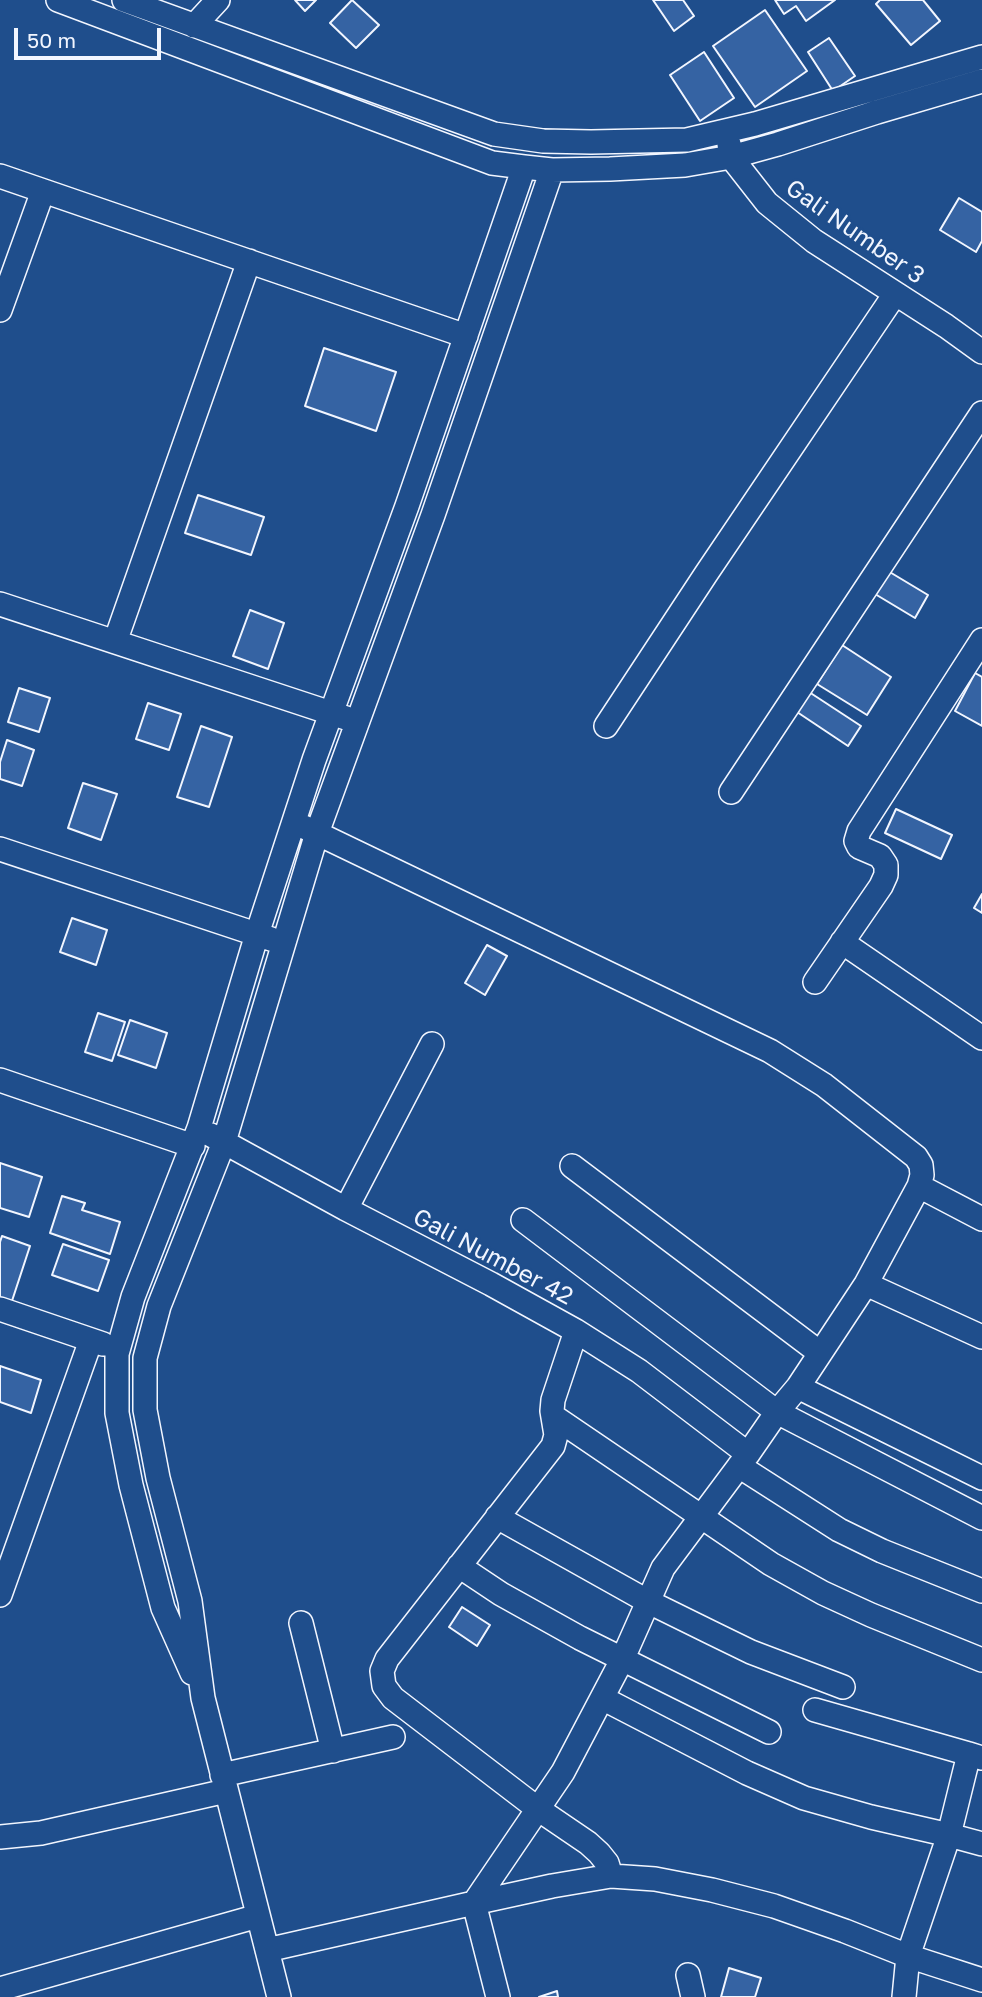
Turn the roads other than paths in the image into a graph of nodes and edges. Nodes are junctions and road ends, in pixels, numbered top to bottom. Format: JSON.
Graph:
{"nodes":[{"id":1,"x":58,"y":0,"type":"edge"},
{"id":2,"x":124,"y":0,"type":"edge"},
{"id":3,"x":218,"y":0,"type":"edge"},
{"id":4,"x":194,"y":26,"type":"junction"},
{"id":5,"x":982,"y":57,"type":"edge"},
{"id":6,"x":982,"y":81,"type":"edge"},
{"id":7,"x":726,"y":131,"type":"junction"},
{"id":8,"x":731,"y":157,"type":"junction"},
{"id":9,"x":524,"y":167,"type":"junction"},
{"id":10,"x":552,"y":170,"type":"junction"},
{"id":11,"x":0,"y":176,"type":"edge"},
{"id":12,"x":43,"y":191,"type":"junction"},
{"id":13,"x":249,"y":261,"type":"junction"},
{"id":14,"x":895,"y":294,"type":"junction"},
{"id":15,"x":0,"y":310,"type":"edge"},
{"id":16,"x":466,"y":336,"type":"junction"},
{"id":17,"x":982,"y":352,"type":"edge"},
{"id":18,"x":982,"y":412,"type":"edge"},
{"id":19,"x":0,"y":604,"type":"edge"},
{"id":20,"x":982,"y":640,"type":"edge"},
{"id":21,"x":115,"y":642,"type":"junction"},
{"id":22,"x":332,"y":713,"type":"junction"},
{"id":23,"x":358,"y":723,"type":"junction"},
{"id":24,"x":606,"y":726,"type":"dead end"},
{"id":25,"x":731,"y":792,"type":"dead end"},
{"id":26,"x":293,"y":823,"type":"junction"},
{"id":27,"x":317,"y":833,"type":"junction"},
{"id":28,"x":0,"y":849,"type":"edge"},
{"id":29,"x":257,"y":934,"type":"junction"},
{"id":30,"x":842,"y":942,"type":"junction"},
{"id":31,"x":284,"y":943,"type":"junction"},
{"id":32,"x":815,"y":982,"type":"dead end"},
{"id":33,"x":982,"y":1038,"type":"edge"},
{"id":34,"x":432,"y":1044,"type":"dead end"},
{"id":35,"x":0,"y":1080,"type":"edge"},
{"id":36,"x":196,"y":1137,"type":"junction"},
{"id":37,"x":224,"y":1142,"type":"junction"},
{"id":38,"x":572,"y":1166,"type":"dead end"},
{"id":39,"x":919,"y":1186,"type":"junction"},
{"id":40,"x":346,"y":1209,"type":"junction"},
{"id":41,"x":982,"y":1219,"type":"edge"},
{"id":42,"x":523,"y":1220,"type":"dead end"},
{"id":43,"x":866,"y":1284,"type":"junction"},
{"id":44,"x":0,"y":1309,"type":"edge"},
{"id":45,"x":576,"y":1331,"type":"junction"},
{"id":46,"x":982,"y":1337,"type":"edge"},
{"id":47,"x":91,"y":1340,"type":"junction"},
{"id":48,"x":118,"y":1349,"type":"junction"},
{"id":49,"x":820,"y":1353,"type":"junction"},
{"id":50,"x":798,"y":1387,"type":"junction"},
{"id":51,"x":777,"y":1412,"type":"junction"},
{"id":52,"x":552,"y":1416,"type":"junction"},
{"id":53,"x":744,"y":1460,"type":"junction"},
{"id":54,"x":982,"y":1478,"type":"edge"},
{"id":55,"x":702,"y":1516,"type":"junction"},
{"id":56,"x":497,"y":1517,"type":"junction"},
{"id":57,"x":982,"y":1518,"type":"edge"},
{"id":58,"x":459,"y":1566,"type":"junction"},
{"id":59,"x":982,"y":1591,"type":"edge"},
{"id":60,"x":0,"y":1595,"type":"edge"},
{"id":61,"x":647,"y":1601,"type":"junction"},
{"id":62,"x":301,"y":1623,"type":"dead end"},
{"id":63,"x":623,"y":1658,"type":"junction"},
{"id":64,"x":982,"y":1660,"type":"edge"},
{"id":65,"x":843,"y":1686,"type":"dead end"},
{"id":66,"x":203,"y":1698,"type":"junction"},
{"id":67,"x":602,"y":1698,"type":"junction"},
{"id":68,"x":815,"y":1710,"type":"dead end"},
{"id":69,"x":769,"y":1732,"type":"dead end"},
{"id":70,"x":393,"y":1737,"type":"dead end"},
{"id":71,"x":333,"y":1751,"type":"junction"},
{"id":72,"x":975,"y":1756,"type":"edge"},
{"id":73,"x":224,"y":1783,"type":"junction"},
{"id":74,"x":538,"y":1809,"type":"junction"},
{"id":75,"x":948,"y":1835,"type":"junction"},
{"id":76,"x":0,"y":1838,"type":"edge"},
{"id":77,"x":982,"y":1844,"type":"edge"},
{"id":78,"x":611,"y":1876,"type":"junction"},
{"id":79,"x":474,"y":1903,"type":"junction"},
{"id":80,"x":258,"y":1916,"type":"junction"},
{"id":81,"x":267,"y":1950,"type":"junction"},
{"id":82,"x":908,"y":1956,"type":"junction"},
{"id":83,"x":982,"y":1980,"type":"edge"},
{"id":84,"x":0,"y":1989,"type":"edge"},
{"id":85,"x":279,"y":1997,"type":"edge"},
{"id":86,"x":498,"y":1997,"type":"edge"},
{"id":87,"x":904,"y":1997,"type":"edge"}],
"edges":[{"from":1,"to":9,"type":"street"},
{"from":2,"to":4,"type":"street"},
{"from":3,"to":4,"type":"street"},
{"from":4,"to":7,"type":"street"},
{"from":5,"to":7,"type":"street"},
{"from":6,"to":8,"type":"street"},
{"from":7,"to":8,"type":"street","name":"Gali Number 3"},
{"from":8,"to":10,"type":"street"},
{"from":8,"to":14,"type":"street","name":"Gali Number 3"},
{"from":9,"to":10,"type":"street"},
{"from":9,"to":16,"type":"street"},
{"from":10,"to":23,"type":"street"},
{"from":11,"to":12,"type":"street"},
{"from":12,"to":13,"type":"street"},
{"from":12,"to":15,"type":"street"},
{"from":13,"to":16,"type":"street"},
{"from":13,"to":21,"type":"street"},
{"from":14,"to":17,"type":"street","name":"Gali Number 3"},
{"from":14,"to":24,"type":"street"},
{"from":16,"to":22,"type":"street"},
{"from":18,"to":25,"type":"street"},
{"from":19,"to":21,"type":"street"},
{"from":20,"to":30,"type":"street"},
{"from":21,"to":22,"type":"street"},
{"from":22,"to":23,"type":"street"},
{"from":22,"to":26,"type":"street"},
{"from":23,"to":27,"type":"street"},
{"from":26,"to":27,"type":"street"},
{"from":26,"to":29,"type":"street"},
{"from":27,"to":31,"type":"street"},
{"from":27,"to":39,"type":"street"},
{"from":28,"to":29,"type":"street"},
{"from":29,"to":31,"type":"street"},
{"from":29,"to":36,"type":"street"},
{"from":30,"to":32,"type":"street"},
{"from":30,"to":33,"type":"street"},
{"from":31,"to":37,"type":"street"},
{"from":34,"to":40,"type":"street"},
{"from":35,"to":36,"type":"street","name":"Gali Number 42"},
{"from":36,"to":37,"type":"street","name":"Gali Number 42"},
{"from":36,"to":48,"type":"street"},
{"from":37,"to":40,"type":"street","name":"Gali Number 42"},
{"from":37,"to":66,"type":"street"},
{"from":38,"to":49,"type":"street"},
{"from":39,"to":41,"type":"street"},
{"from":39,"to":43,"type":"street"},
{"from":40,"to":45,"type":"street","name":"Gali Number 42"},
{"from":42,"to":51,"type":"street"},
{"from":43,"to":46,"type":"street"},
{"from":43,"to":49,"type":"street"},
{"from":44,"to":47,"type":"street"},
{"from":45,"to":52,"type":"street"},
{"from":45,"to":53,"type":"street","name":"Gali Number 42"},
{"from":47,"to":48,"type":"street"},
{"from":47,"to":60,"type":"street"},
{"from":48,"to":66,"type":"street"},
{"from":49,"to":50,"type":"street"},
{"from":50,"to":51,"type":"street"},
{"from":50,"to":54,"type":"street"},
{"from":51,"to":53,"type":"street"},
{"from":51,"to":57,"type":"street"},
{"from":52,"to":55,"type":"street"},
{"from":52,"to":56,"type":"street"},
{"from":53,"to":55,"type":"street"},
{"from":53,"to":59,"type":"street","name":"Gali Number 42"},
{"from":55,"to":61,"type":"street"},
{"from":55,"to":64,"type":"street"},
{"from":56,"to":58,"type":"street"},
{"from":56,"to":61,"type":"street"},
{"from":58,"to":63,"type":"street"},
{"from":58,"to":74,"type":"street"},
{"from":61,"to":63,"type":"street"},
{"from":61,"to":65,"type":"street"},
{"from":62,"to":71,"type":"street"},
{"from":63,"to":67,"type":"street"},
{"from":63,"to":69,"type":"street"},
{"from":66,"to":73,"type":"street"},
{"from":67,"to":74,"type":"street"},
{"from":67,"to":75,"type":"street"},
{"from":68,"to":72,"type":"street"},
{"from":70,"to":71,"type":"street"},
{"from":71,"to":73,"type":"street"},
{"from":72,"to":75,"type":"street"},
{"from":73,"to":76,"type":"street"},
{"from":73,"to":80,"type":"street"},
{"from":74,"to":78,"type":"street"},
{"from":74,"to":79,"type":"street"},
{"from":75,"to":77,"type":"street"},
{"from":75,"to":82,"type":"street"},
{"from":78,"to":79,"type":"street"},
{"from":78,"to":82,"type":"street"},
{"from":79,"to":81,"type":"street"},
{"from":79,"to":86,"type":"street"},
{"from":80,"to":81,"type":"street"},
{"from":80,"to":84,"type":"street"},
{"from":81,"to":85,"type":"street"},
{"from":82,"to":83,"type":"street"},
{"from":82,"to":87,"type":"street"}]}
